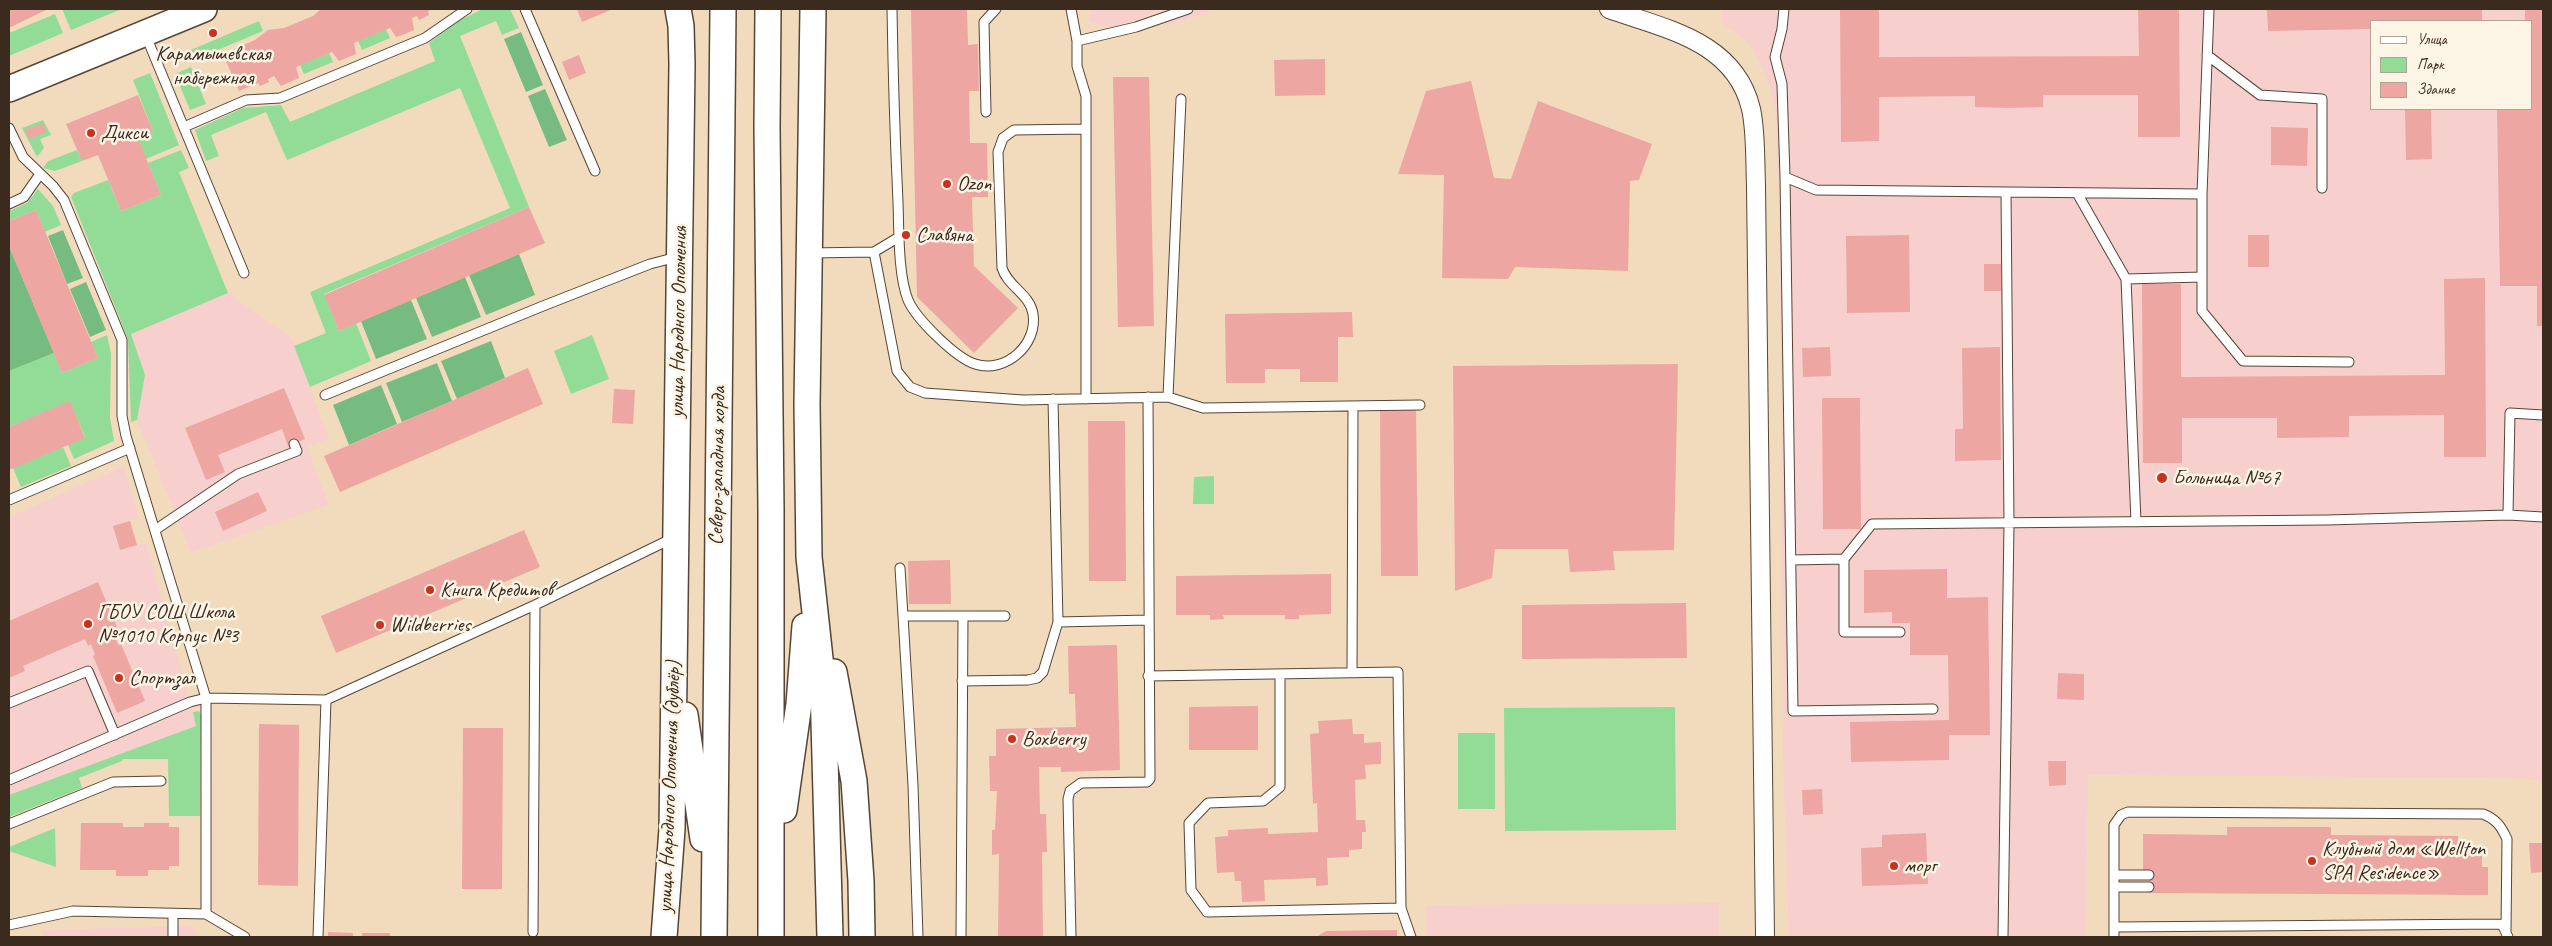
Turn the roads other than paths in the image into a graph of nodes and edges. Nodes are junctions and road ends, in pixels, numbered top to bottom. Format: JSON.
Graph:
{"nodes":[{"id":1,"x":204,"y":9,"type":"edge"},
{"id":2,"x":467,"y":9,"type":"edge"},
{"id":3,"x":525,"y":9,"type":"edge"},
{"id":4,"x":678,"y":9,"type":"edge"},
{"id":5,"x":723,"y":9,"type":"edge"},
{"id":6,"x":768,"y":9,"type":"edge"},
{"id":7,"x":813,"y":9,"type":"edge"},
{"id":8,"x":892,"y":9,"type":"edge"},
{"id":9,"x":996,"y":9,"type":"edge"},
{"id":10,"x":1071,"y":9,"type":"edge"},
{"id":11,"x":1188,"y":9,"type":"edge"},
{"id":12,"x":1609,"y":9,"type":"edge"},
{"id":13,"x":1784,"y":9,"type":"edge"},
{"id":14,"x":2209,"y":9,"type":"edge"},
{"id":15,"x":145,"y":33,"type":"junction"},
{"id":16,"x":1077,"y":41,"type":"junction"},
{"id":17,"x":2207,"y":55,"type":"junction"},
{"id":18,"x":9,"y":89,"type":"edge"},
{"id":19,"x":1181,"y":99,"type":"dead end"},
{"id":20,"x":986,"y":112,"type":"dead end"},
{"id":21,"x":184,"y":126,"type":"junction"},
{"id":22,"x":9,"y":128,"type":"edge"},
{"id":23,"x":1086,"y":129,"type":"junction"},
{"id":24,"x":594,"y":171,"type":"dead end"},
{"id":25,"x":40,"y":174,"type":"junction"},
{"id":26,"x":1785,"y":177,"type":"junction"},
{"id":27,"x":2322,"y":188,"type":"dead end"},
{"id":28,"x":2006,"y":192,"type":"junction"},
{"id":29,"x":2077,"y":193,"type":"junction"},
{"id":30,"x":2202,"y":194,"type":"junction"},
{"id":31,"x":9,"y":204,"type":"edge"},
{"id":32,"x":899,"y":237,"type":"junction"},
{"id":33,"x":874,"y":252,"type":"junction"},
{"id":34,"x":809,"y":253,"type":"junction"},
{"id":35,"x":680,"y":256,"type":"junction"},
{"id":36,"x":244,"y":273,"type":"dead end"},
{"id":37,"x":2202,"y":277,"type":"junction"},
{"id":38,"x":2126,"y":279,"type":"junction"},
{"id":39,"x":2349,"y":362,"type":"dead end"},
{"id":40,"x":325,"y":395,"type":"dead end"},
{"id":41,"x":1148,"y":397,"type":"junction"},
{"id":42,"x":1168,"y":397,"type":"junction"},
{"id":43,"x":1053,"y":399,"type":"junction"},
{"id":44,"x":1086,"y":399,"type":"junction"},
{"id":45,"x":1420,"y":405,"type":"dead end"},
{"id":46,"x":1352,"y":406,"type":"junction"},
{"id":47,"x":2543,"y":415,"type":"edge"},
{"id":48,"x":294,"y":444,"type":"dead end"},
{"id":49,"x":130,"y":448,"type":"junction"},
{"id":50,"x":9,"y":500,"type":"edge"},
{"id":51,"x":2508,"y":515,"type":"junction"},
{"id":52,"x":2543,"y":517,"type":"edge"},
{"id":53,"x":2136,"y":522,"type":"junction"},
{"id":54,"x":2009,"y":523,"type":"junction"},
{"id":55,"x":155,"y":530,"type":"junction"},
{"id":56,"x":676,"y":537,"type":"junction"},
{"id":57,"x":810,"y":557,"type":"junction"},
{"id":58,"x":1844,"y":559,"type":"junction"},
{"id":59,"x":1790,"y":560,"type":"junction"},
{"id":60,"x":900,"y":568,"type":"dead end"},
{"id":61,"x":535,"y":605,"type":"junction"},
{"id":62,"x":903,"y":616,"type":"junction"},
{"id":63,"x":963,"y":616,"type":"junction"},
{"id":64,"x":1005,"y":616,"type":"dead end"},
{"id":65,"x":1148,"y":620,"type":"junction"},
{"id":66,"x":1058,"y":622,"type":"junction"},
{"id":67,"x":1900,"y":632,"type":"dead end"},
{"id":68,"x":674,"y":636,"type":"junction"},
{"id":69,"x":1352,"y":672,"type":"junction"},
{"id":70,"x":1280,"y":674,"type":"junction"},
{"id":71,"x":1148,"y":676,"type":"junction"},
{"id":72,"x":962,"y":682,"type":"junction"},
{"id":73,"x":206,"y":698,"type":"junction"},
{"id":74,"x":326,"y":700,"type":"junction"},
{"id":75,"x":9,"y":703,"type":"edge"},
{"id":76,"x":1933,"y":709,"type":"dead end"},
{"id":77,"x":115,"y":735,"type":"junction"},
{"id":78,"x":9,"y":780,"type":"edge"},
{"id":79,"x":161,"y":781,"type":"dead end"},
{"id":80,"x":9,"y":824,"type":"edge"},
{"id":81,"x":2114,"y":875,"type":"junction"},
{"id":82,"x":2149,"y":875,"type":"dead end"},
{"id":83,"x":772,"y":876,"type":"junction"},
{"id":84,"x":2114,"y":887,"type":"junction"},
{"id":85,"x":2149,"y":887,"type":"dead end"},
{"id":86,"x":1400,"y":908,"type":"junction"},
{"id":87,"x":173,"y":914,"type":"junction"},
{"id":88,"x":206,"y":914,"type":"junction"},
{"id":89,"x":9,"y":925,"type":"edge"},
{"id":90,"x":2114,"y":927,"type":"junction"},
{"id":91,"x":714,"y":930,"type":"edge"},
{"id":92,"x":533,"y":932,"type":"dead end"},
{"id":93,"x":2507,"y":934,"type":"edge"},
{"id":94,"x":173,"y":937,"type":"edge"},
{"id":95,"x":243,"y":937,"type":"edge"},
{"id":96,"x":318,"y":937,"type":"edge"},
{"id":97,"x":664,"y":937,"type":"edge"},
{"id":98,"x":771,"y":937,"type":"edge"},
{"id":99,"x":830,"y":937,"type":"edge"},
{"id":100,"x":862,"y":937,"type":"edge"},
{"id":101,"x":918,"y":937,"type":"edge"},
{"id":102,"x":961,"y":937,"type":"edge"},
{"id":103,"x":1071,"y":937,"type":"edge"},
{"id":104,"x":1412,"y":937,"type":"edge"},
{"id":105,"x":1764,"y":937,"type":"edge"},
{"id":106,"x":2003,"y":937,"type":"edge"},
{"id":107,"x":2114,"y":937,"type":"edge"}],
"edges":[{"from":1,"to":15,"type":"main road"},
{"from":2,"to":21,"type":"lane"},
{"from":3,"to":24,"type":"lane"},
{"from":4,"to":35,"type":"main road","name":"улица Народного Ополчения"},
{"from":5,"to":91,"type":"main road","name":"Северо-западная хорда"},
{"from":6,"to":83,"type":"main road"},
{"from":7,"to":34,"type":"main road"},
{"from":8,"to":32,"type":"lane"},
{"from":9,"to":20,"type":"lane"},
{"from":10,"to":16,"type":"lane"},
{"from":11,"to":16,"type":"lane"},
{"from":12,"to":105,"type":"street"},
{"from":13,"to":26,"type":"lane"},
{"from":14,"to":17,"type":"lane"},
{"from":15,"to":18,"type":"main road"},
{"from":15,"to":21,"type":"lane"},
{"from":16,"to":23,"type":"lane"},
{"from":17,"to":27,"type":"lane"},
{"from":17,"to":30,"type":"lane"},
{"from":19,"to":42,"type":"lane"},
{"from":21,"to":36,"type":"lane"},
{"from":22,"to":25,"type":"lane"},
{"from":23,"to":32,"type":"lane"},
{"from":23,"to":44,"type":"lane"},
{"from":25,"to":31,"type":"lane"},
{"from":25,"to":49,"type":"lane"},
{"from":26,"to":28,"type":"lane"},
{"from":26,"to":59,"type":"lane"},
{"from":28,"to":29,"type":"lane"},
{"from":28,"to":54,"type":"lane"},
{"from":29,"to":30,"type":"lane"},
{"from":29,"to":38,"type":"lane"},
{"from":30,"to":37,"type":"lane"},
{"from":32,"to":33,"type":"lane"},
{"from":33,"to":34,"type":"lane"},
{"from":33,"to":43,"type":"lane"},
{"from":34,"to":57,"type":"main road"},
{"from":35,"to":40,"type":"lane"},
{"from":35,"to":56,"type":"main road","name":"улица Народного Ополчения"},
{"from":37,"to":38,"type":"lane"},
{"from":37,"to":39,"type":"lane"},
{"from":38,"to":53,"type":"lane"},
{"from":41,"to":42,"type":"lane"},
{"from":41,"to":44,"type":"lane"},
{"from":41,"to":65,"type":"lane"},
{"from":42,"to":46,"type":"lane"},
{"from":43,"to":44,"type":"lane"},
{"from":43,"to":66,"type":"lane"},
{"from":45,"to":46,"type":"lane"},
{"from":46,"to":69,"type":"lane"},
{"from":47,"to":51,"type":"lane"},
{"from":48,"to":55,"type":"lane"},
{"from":49,"to":50,"type":"lane"},
{"from":49,"to":55,"type":"lane"},
{"from":51,"to":52,"type":"lane"},
{"from":51,"to":53,"type":"lane"},
{"from":53,"to":54,"type":"lane"},
{"from":54,"to":58,"type":"lane"},
{"from":54,"to":106,"type":"lane"},
{"from":55,"to":73,"type":"lane"},
{"from":56,"to":61,"type":"lane"},
{"from":56,"to":68,"type":"main road","name":"улица Народного Ополчения"},
{"from":57,"to":83,"type":"main road"},
{"from":57,"to":99,"type":"main road"},
{"from":57,"to":100,"type":"main road"},
{"from":58,"to":59,"type":"lane"},
{"from":58,"to":67,"type":"lane"},
{"from":59,"to":76,"type":"lane"},
{"from":60,"to":62,"type":"lane"},
{"from":61,"to":74,"type":"lane"},
{"from":61,"to":92,"type":"lane"},
{"from":62,"to":63,"type":"lane"},
{"from":62,"to":101,"type":"lane"},
{"from":63,"to":64,"type":"lane"},
{"from":63,"to":72,"type":"lane"},
{"from":65,"to":66,"type":"lane"},
{"from":65,"to":71,"type":"lane"},
{"from":66,"to":72,"type":"lane"},
{"from":68,"to":91,"type":"main road"},
{"from":68,"to":97,"type":"main road","name":"улица Народного Ополчения (дублёр)"},
{"from":69,"to":70,"type":"lane"},
{"from":69,"to":86,"type":"lane"},
{"from":70,"to":71,"type":"lane"},
{"from":70,"to":86,"type":"lane"},
{"from":71,"to":103,"type":"lane"},
{"from":72,"to":102,"type":"lane"},
{"from":73,"to":74,"type":"lane"},
{"from":73,"to":77,"type":"lane"},
{"from":73,"to":88,"type":"lane"},
{"from":74,"to":96,"type":"lane"},
{"from":75,"to":77,"type":"lane"},
{"from":77,"to":78,"type":"lane"},
{"from":79,"to":80,"type":"lane"},
{"from":81,"to":82,"type":"lane"},
{"from":81,"to":84,"type":"lane"},
{"from":81,"to":93,"type":"lane"},
{"from":83,"to":98,"type":"main road"},
{"from":84,"to":85,"type":"lane"},
{"from":84,"to":90,"type":"lane"},
{"from":86,"to":104,"type":"lane"},
{"from":87,"to":88,"type":"lane"},
{"from":87,"to":89,"type":"lane"},
{"from":87,"to":94,"type":"lane"},
{"from":88,"to":95,"type":"lane"},
{"from":90,"to":93,"type":"lane"},
{"from":90,"to":107,"type":"lane"}]}
